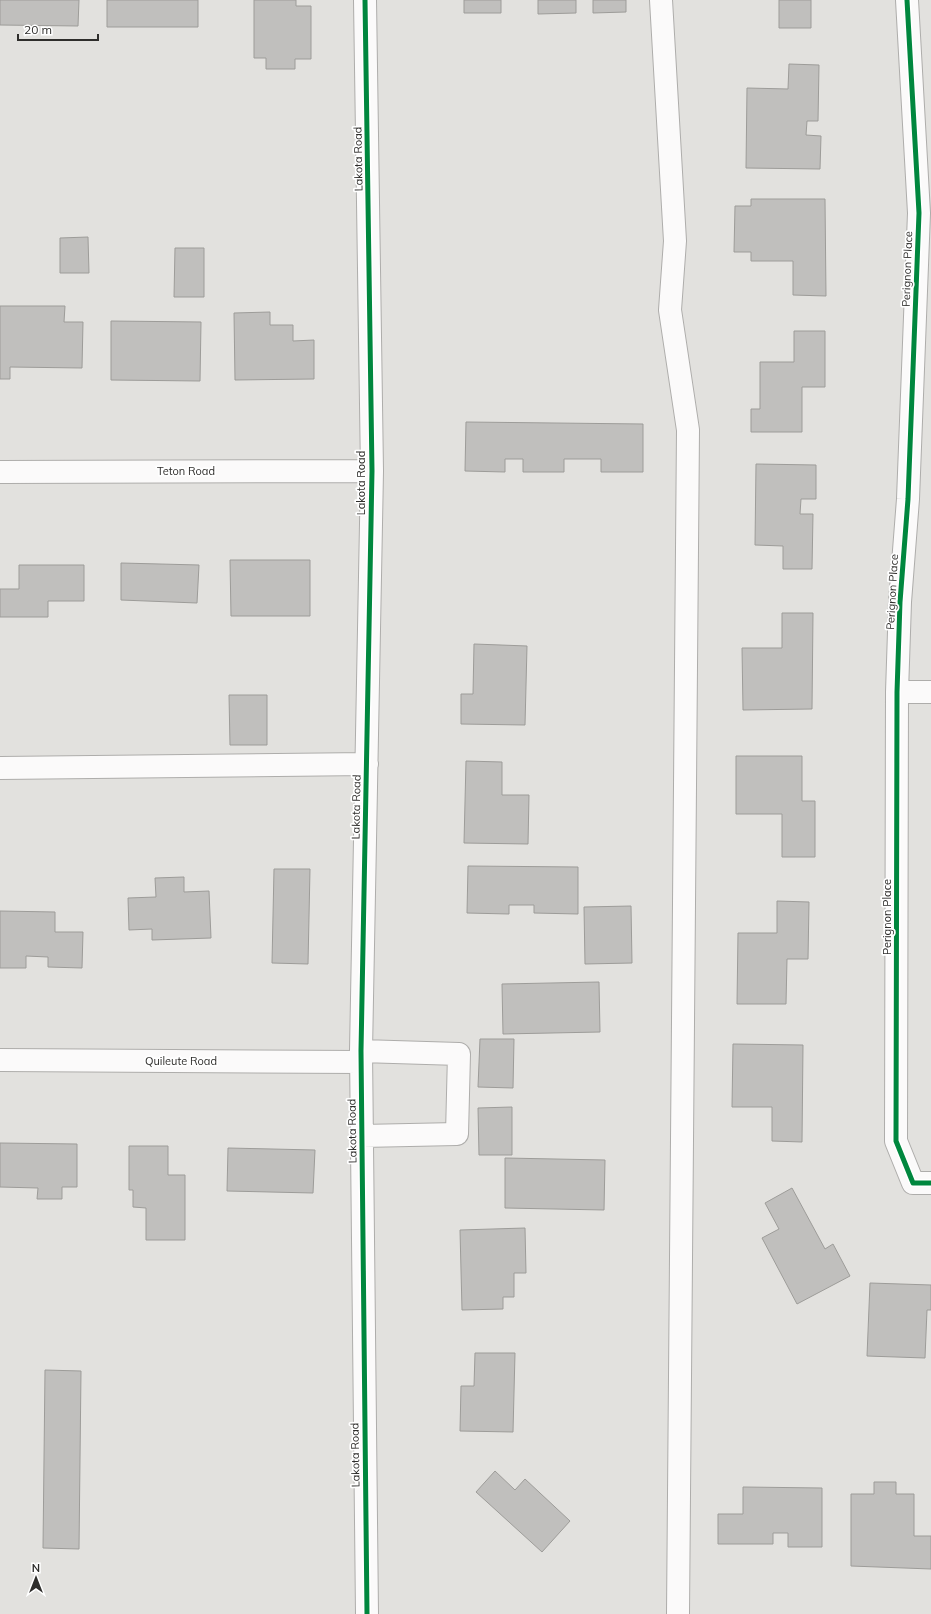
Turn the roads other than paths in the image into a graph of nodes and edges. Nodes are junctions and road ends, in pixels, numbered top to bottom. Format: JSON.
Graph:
{"nodes":[{"id":1,"x":365,"y":0,"type":"edge"},
{"id":2,"x":661,"y":0,"type":"edge"},
{"id":3,"x":907,"y":0,"type":"edge"},
{"id":4,"x":925,"y":213,"type":"edge"},
{"id":5,"x":372,"y":471,"type":"junction"},
{"id":6,"x":0,"y":472,"type":"edge"},
{"id":7,"x":897,"y":692,"type":"junction"},
{"id":8,"x":931,"y":692,"type":"edge"},
{"id":9,"x":367,"y":764,"type":"junction"},
{"id":10,"x":0,"y":768,"type":"edge"},
{"id":11,"x":361,"y":1057,"type":"junction"},
{"id":12,"x":0,"y":1060,"type":"edge"},
{"id":13,"x":362,"y":1136,"type":"junction"},
{"id":14,"x":922,"y":1183,"type":"edge"},
{"id":15,"x":367,"y":1614,"type":"edge"},
{"id":16,"x":678,"y":1614,"type":"edge"}],
"edges":[{"from":1,"to":5,"type":"street","name":"Lakota Road"},
{"from":2,"to":16,"type":"street"},
{"from":3,"to":4,"type":"street","name":"Perignon Place"},
{"from":4,"to":7,"type":"street","name":"Perignon Place"},
{"from":5,"to":6,"type":"street","name":"Teton Road"},
{"from":5,"to":9,"type":"street","name":"Lakota Road"},
{"from":7,"to":8,"type":"street"},
{"from":7,"to":14,"type":"street","name":"Perignon Place"},
{"from":9,"to":10,"type":"street"},
{"from":9,"to":11,"type":"street","name":"Lakota Road"},
{"from":11,"to":12,"type":"street","name":"Quileute Road"},
{"from":11,"to":13,"type":"street","name":"Lakota Road"},
{"from":11,"to":13,"type":"street","name":"Quileute Road"},
{"from":13,"to":15,"type":"street","name":"Lakota Road"}]}
